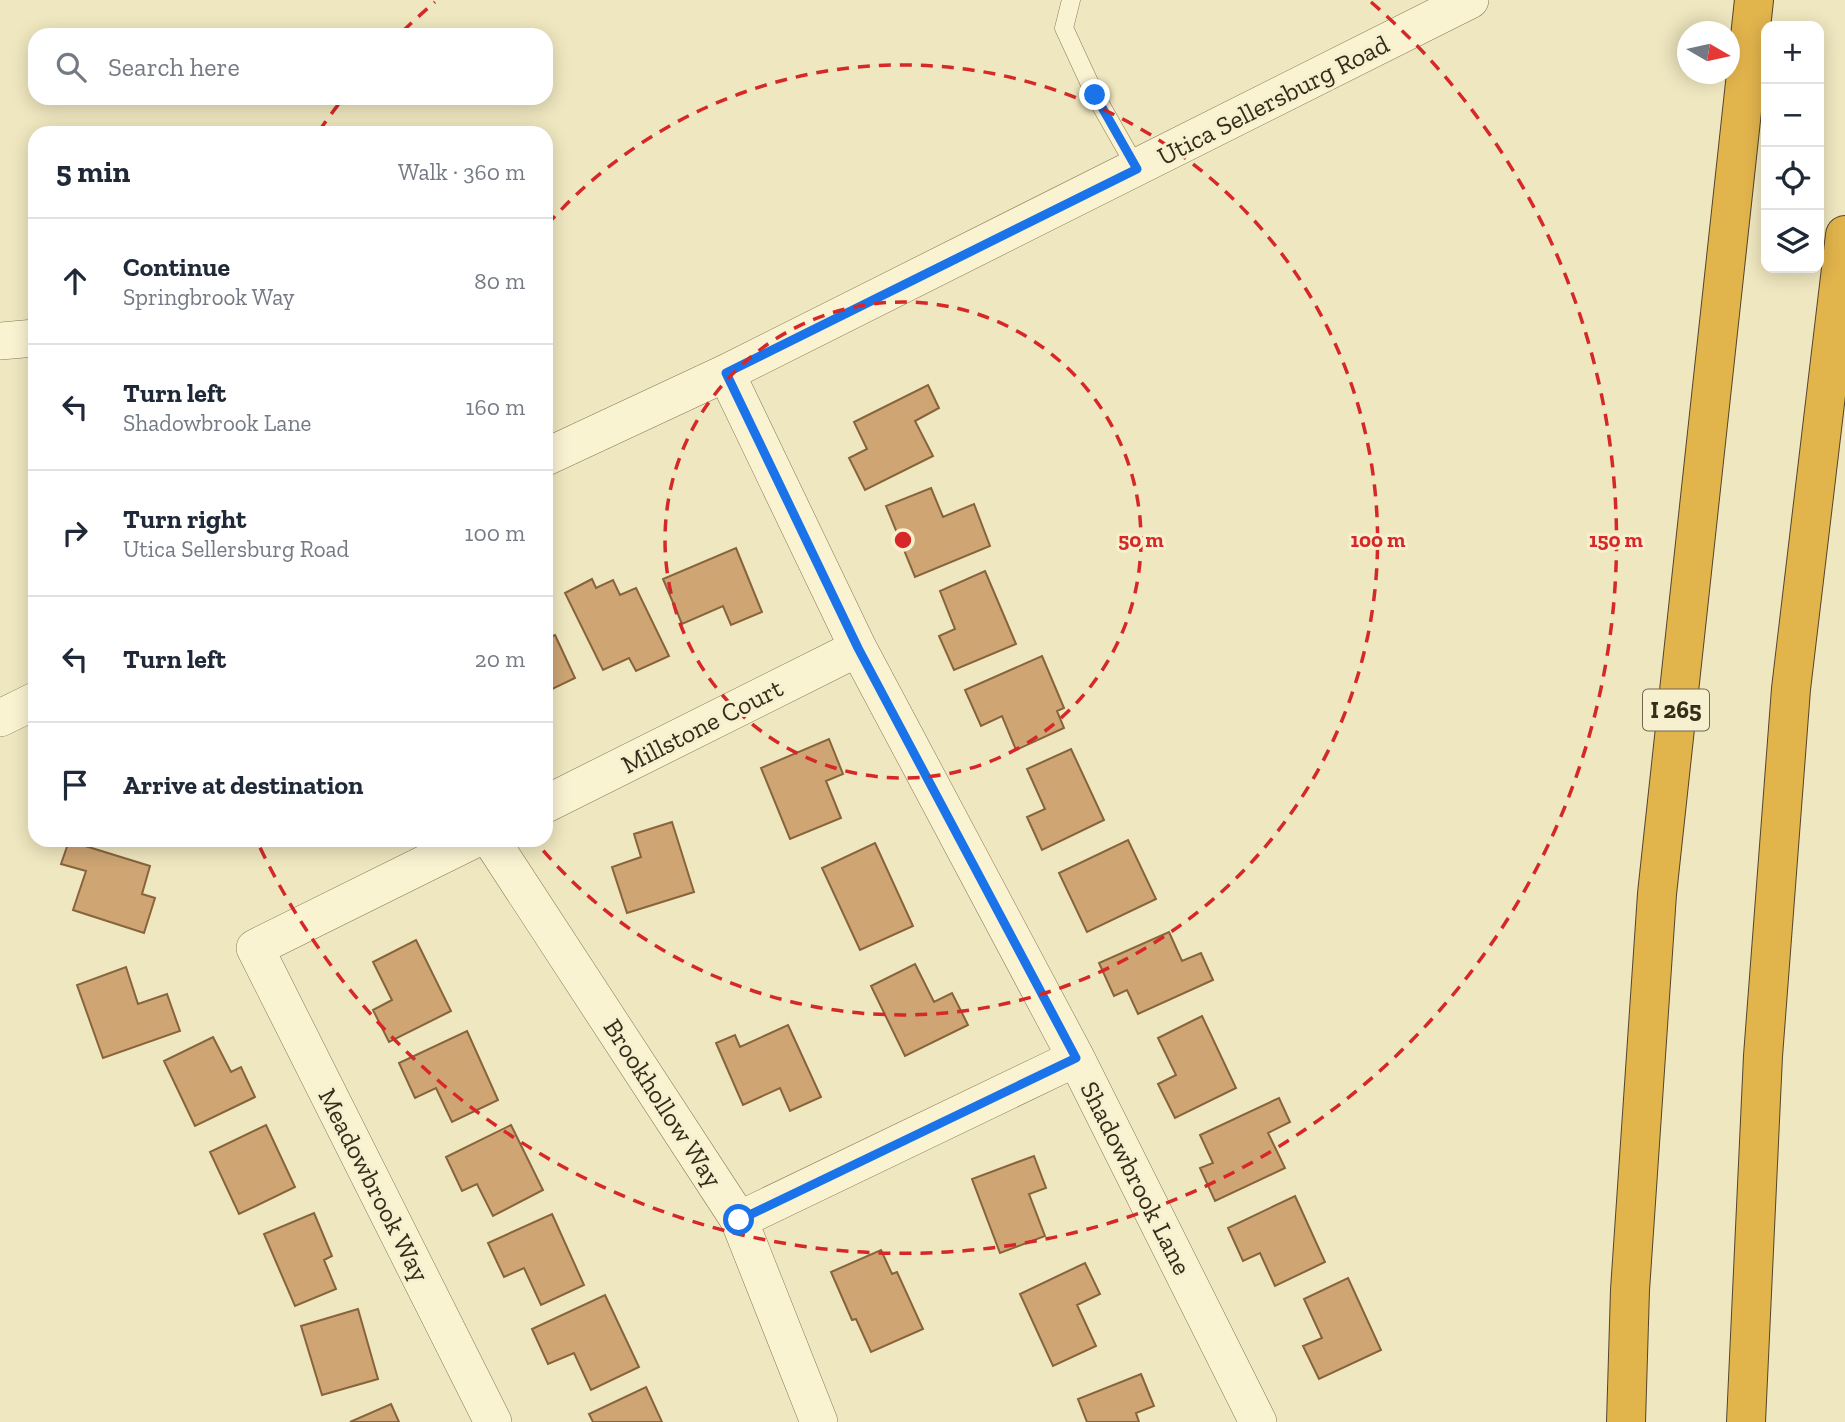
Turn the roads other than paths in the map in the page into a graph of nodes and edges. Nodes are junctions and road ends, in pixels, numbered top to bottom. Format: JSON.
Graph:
{"nodes":[{"id":1,"x":1071,"y":0,"type":"edge"},
{"id":2,"x":1470,"y":0,"type":"edge"},
{"id":3,"x":1754,"y":0,"type":"edge"},
{"id":4,"x":1137,"y":169,"type":"junction"},
{"id":5,"x":1845,"y":235,"type":"edge"},
{"id":6,"x":28,"y":339,"type":"edge"},
{"id":7,"x":0,"y":341,"type":"edge"},
{"id":8,"x":726,"y":373,"type":"junction"},
{"id":9,"x":553,"y":454,"type":"edge"},
{"id":10,"x":858,"y":648,"type":"junction"},
{"id":11,"x":28,"y":704,"type":"edge"},
{"id":12,"x":0,"y":718,"type":"edge"},
{"id":13,"x":553,"y":800,"type":"edge"},
{"id":14,"x":459,"y":847,"type":"edge"},
{"id":15,"x":496,"y":847,"type":"edge"},
{"id":16,"x":1076,"y":1058,"type":"junction"},
{"id":17,"x":739,"y":1220,"type":"junction"},
{"id":18,"x":494,"y":1422,"type":"edge"},
{"id":19,"x":819,"y":1422,"type":"edge"},
{"id":20,"x":1258,"y":1422,"type":"edge"},
{"id":21,"x":1626,"y":1422,"type":"edge"},
{"id":22,"x":1746,"y":1422,"type":"edge"}],
"edges":[{"from":1,"to":4,"type":"lane"},
{"from":2,"to":4,"type":"street","name":"Utica Sellersburg Road"},
{"from":3,"to":21,"type":"highway","number":"I 265"},
{"from":4,"to":8,"type":"street","name":"Utica Sellersburg Road"},
{"from":5,"to":22,"type":"highway"},
{"from":6,"to":7,"type":"street"},
{"from":8,"to":9,"type":"street","name":"Utica Sellersburg Road"},
{"from":8,"to":10,"type":"street","name":"Shadowbrook Lane"},
{"from":10,"to":13,"type":"street","name":"Millstone Court"},
{"from":10,"to":16,"type":"street","name":"Shadowbrook Lane"},
{"from":11,"to":12,"type":"street"},
{"from":14,"to":18,"type":"street","name":"Meadowbrook Way"},
{"from":15,"to":17,"type":"street","name":"Brookhollow Way"},
{"from":16,"to":17,"type":"street"},
{"from":16,"to":20,"type":"street","name":"Shadowbrook Lane"},
{"from":17,"to":19,"type":"street","name":"Brookhollow Way"}]}
